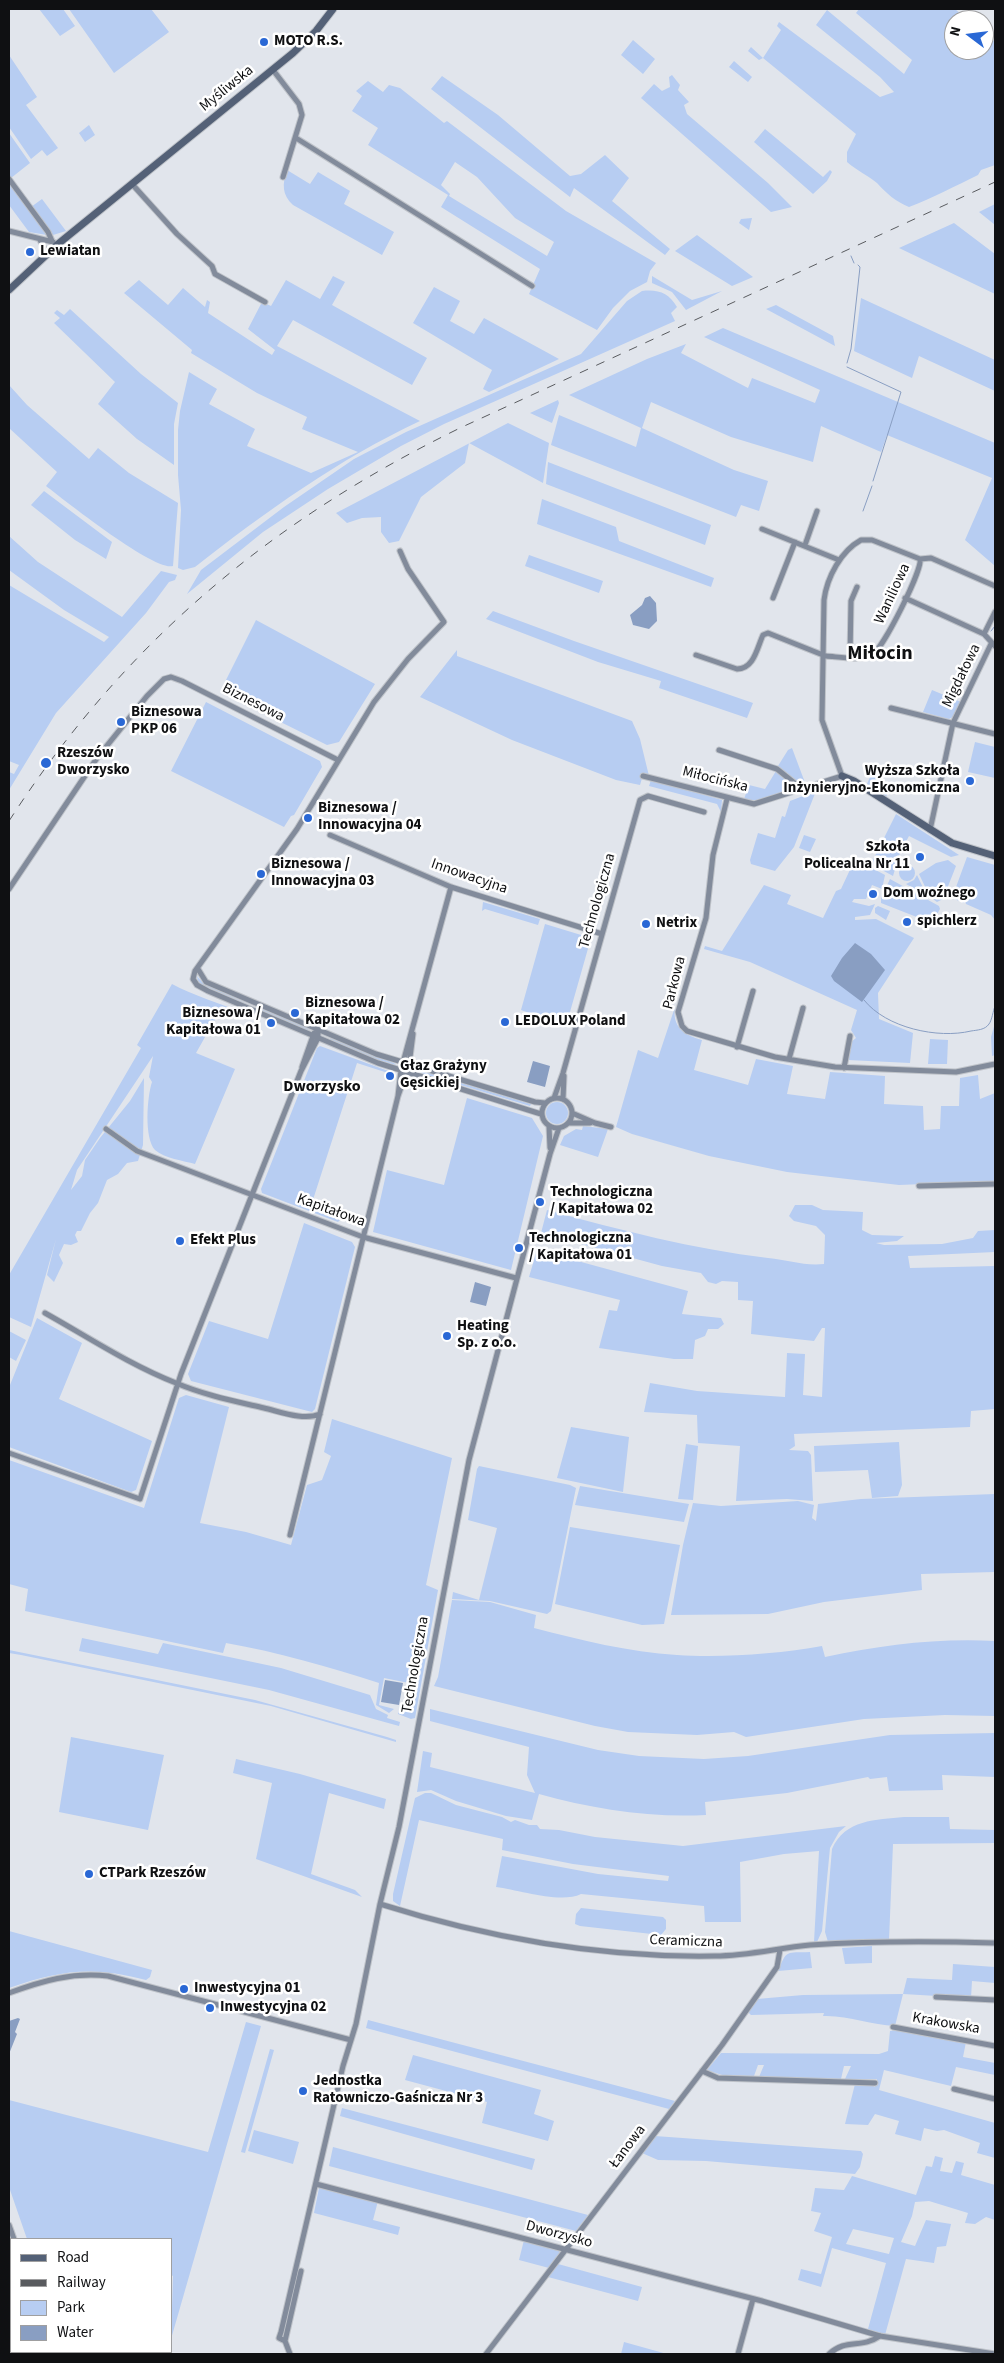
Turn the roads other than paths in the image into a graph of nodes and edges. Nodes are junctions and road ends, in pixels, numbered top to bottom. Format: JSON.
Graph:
{"nodes":[{"id":1,"x":333,"y":9,"type":"edge"},
{"id":2,"x":273,"y":70,"type":"junction"},
{"id":3,"x":296,"y":138,"type":"junction"},
{"id":4,"x":283,"y":177,"type":"dead end"},
{"id":5,"x":9,"y":180,"type":"edge"},
{"id":6,"x":132,"y":184,"type":"junction"},
{"id":7,"x":9,"y":231,"type":"edge"},
{"id":8,"x":40,"y":240,"type":"junction"},
{"id":9,"x":55,"y":242,"type":"junction"},
{"id":10,"x":47,"y":254,"type":"junction"},
{"id":11,"x":532,"y":286,"type":"dead end"},
{"id":12,"x":9,"y":290,"type":"edge"},
{"id":13,"x":265,"y":302,"type":"dead end"},
{"id":14,"x":817,"y":511,"type":"dead end"},
{"id":15,"x":762,"y":529,"type":"dead end"},
{"id":16,"x":794,"y":542,"type":"junction"},
{"id":17,"x":805,"y":546,"type":"junction"},
{"id":18,"x":400,"y":551,"type":"dead end"},
{"id":19,"x":920,"y":559,"type":"junction"},
{"id":20,"x":839,"y":560,"type":"junction"},
{"id":21,"x":995,"y":586,"type":"edge"},
{"id":22,"x":857,"y":587,"type":"dead end"},
{"id":23,"x":773,"y":598,"type":"dead end"},
{"id":24,"x":906,"y":598,"type":"junction"},
{"id":25,"x":995,"y":612,"type":"edge"},
{"id":26,"x":984,"y":634,"type":"junction"},
{"id":27,"x":993,"y":645,"type":"edge"},
{"id":28,"x":696,"y":655,"type":"dead end"},
{"id":29,"x":823,"y":655,"type":"junction"},
{"id":30,"x":850,"y":657,"type":"junction"},
{"id":31,"x":891,"y":708,"type":"dead end"},
{"id":32,"x":953,"y":723,"type":"junction"},
{"id":33,"x":995,"y":734,"type":"edge"},
{"id":34,"x":719,"y":750,"type":"dead end"},
{"id":35,"x":338,"y":760,"type":"junction"},
{"id":36,"x":643,"y":776,"type":"dead end"},
{"id":37,"x":842,"y":776,"type":"junction"},
{"id":38,"x":802,"y":789,"type":"junction"},
{"id":39,"x":727,"y":799,"type":"junction"},
{"id":40,"x":704,"y":812,"type":"dead end"},
{"id":41,"x":930,"y":830,"type":"junction"},
{"id":42,"x":330,"y":835,"type":"dead end"},
{"id":43,"x":995,"y":856,"type":"edge"},
{"id":44,"x":450,"y":887,"type":"junction"},
{"id":45,"x":9,"y":889,"type":"edge"},
{"id":46,"x":602,"y":934,"type":"junction"},
{"id":47,"x":198,"y":969,"type":"junction"},
{"id":48,"x":753,"y":991,"type":"dead end"},
{"id":49,"x":803,"y":1008,"type":"dead end"},
{"id":50,"x":318,"y":1030,"type":"junction"},
{"id":51,"x":850,"y":1036,"type":"dead end"},
{"id":52,"x":315,"y":1037,"type":"junction"},
{"id":53,"x":737,"y":1047,"type":"junction"},
{"id":54,"x":789,"y":1059,"type":"junction"},
{"id":55,"x":406,"y":1064,"type":"junction"},
{"id":56,"x":995,"y":1064,"type":"edge"},
{"id":57,"x":844,"y":1068,"type":"junction"},
{"id":58,"x":404,"y":1071,"type":"junction"},
{"id":59,"x":564,"y":1073,"type":"junction"},
{"id":60,"x":554,"y":1098,"type":"junction"},
{"id":61,"x":563,"y":1099,"type":"junction"},
{"id":62,"x":545,"y":1103,"type":"junction"},
{"id":63,"x":572,"y":1113,"type":"junction"},
{"id":64,"x":541,"y":1114,"type":"junction"},
{"id":65,"x":568,"y":1123,"type":"junction"},
{"id":66,"x":595,"y":1123,"type":"junction"},
{"id":67,"x":549,"y":1126,"type":"junction"},
{"id":68,"x":611,"y":1127,"type":"dead end"},
{"id":69,"x":559,"y":1128,"type":"junction"},
{"id":70,"x":106,"y":1129,"type":"dead end"},
{"id":71,"x":550,"y":1154,"type":"junction"},
{"id":72,"x":995,"y":1184,"type":"edge"},
{"id":73,"x":919,"y":1186,"type":"dead end"},
{"id":74,"x":252,"y":1195,"type":"junction"},
{"id":75,"x":363,"y":1237,"type":"junction"},
{"id":76,"x":516,"y":1278,"type":"junction"},
{"id":77,"x":45,"y":1313,"type":"dead end"},
{"id":78,"x":178,"y":1384,"type":"junction"},
{"id":79,"x":320,"y":1414,"type":"junction"},
{"id":80,"x":9,"y":1453,"type":"edge"},
{"id":81,"x":290,"y":1535,"type":"dead end"},
{"id":82,"x":380,"y":1904,"type":"junction"},
{"id":83,"x":995,"y":1943,"type":"edge"},
{"id":84,"x":780,"y":1950,"type":"junction"},
{"id":85,"x":9,"y":1992,"type":"edge"},
{"id":86,"x":936,"y":1997,"type":"dead end"},
{"id":87,"x":995,"y":2000,"type":"edge"},
{"id":88,"x":893,"y":2027,"type":"dead end"},
{"id":89,"x":351,"y":2040,"type":"junction"},
{"id":90,"x":995,"y":2046,"type":"edge"},
{"id":91,"x":702,"y":2071,"type":"junction"},
{"id":92,"x":875,"y":2083,"type":"dead end"},
{"id":93,"x":954,"y":2089,"type":"dead end"},
{"id":94,"x":995,"y":2099,"type":"edge"},
{"id":95,"x":316,"y":2184,"type":"junction"},
{"id":96,"x":9,"y":2225,"type":"edge"},
{"id":97,"x":14,"y":2238,"type":"edge"},
{"id":98,"x":566,"y":2250,"type":"junction"},
{"id":99,"x":753,"y":2299,"type":"junction"},
{"id":100,"x":880,"y":2336,"type":"junction"},
{"id":101,"x":290,"y":2354,"type":"edge"},
{"id":102,"x":486,"y":2354,"type":"edge"},
{"id":103,"x":738,"y":2354,"type":"edge"},
{"id":104,"x":829,"y":2354,"type":"edge"},
{"id":105,"x":995,"y":2354,"type":"edge"}],
"edges":[{"from":1,"to":2,"type":"street","name":"Myśliwska"},
{"from":2,"to":3,"type":"street"},
{"from":2,"to":6,"type":"street","name":"Myśliwska"},
{"from":3,"to":4,"type":"street"},
{"from":3,"to":11,"type":"street"},
{"from":5,"to":9,"type":"street"},
{"from":6,"to":9,"type":"street","name":"Myśliwska"},
{"from":6,"to":13,"type":"street"},
{"from":7,"to":8,"type":"street"},
{"from":8,"to":9,"type":"street"},
{"from":8,"to":10,"type":"street"},
{"from":9,"to":10,"type":"street","name":"Myśliwska"},
{"from":10,"to":12,"type":"street","name":"Myśliwska"},
{"from":14,"to":17,"type":"street"},
{"from":15,"to":16,"type":"street"},
{"from":16,"to":17,"type":"street"},
{"from":16,"to":23,"type":"street"},
{"from":17,"to":20,"type":"street"},
{"from":18,"to":35,"type":"street"},
{"from":19,"to":20,"type":"street","name":"Waniliowa"},
{"from":19,"to":21,"type":"street"},
{"from":19,"to":24,"type":"street","name":"Waniliowa"},
{"from":20,"to":29,"type":"street","name":"Waniliowa"},
{"from":22,"to":30,"type":"street"},
{"from":24,"to":26,"type":"street"},
{"from":24,"to":30,"type":"street","name":"Waniliowa"},
{"from":25,"to":26,"type":"street"},
{"from":26,"to":27,"type":"street"},
{"from":27,"to":32,"type":"street","name":"Migdałowa"},
{"from":28,"to":29,"type":"street"},
{"from":29,"to":30,"type":"street","name":"Waniliowa"},
{"from":29,"to":37,"type":"street","name":"Waniliowa"},
{"from":31,"to":32,"type":"street","name":"Migdałowa"},
{"from":32,"to":33,"type":"street","name":"Migdałowa"},
{"from":32,"to":41,"type":"street","name":"Migdałowa"},
{"from":34,"to":38,"type":"street"},
{"from":35,"to":45,"type":"street","name":"Biznesowa"},
{"from":35,"to":47,"type":"street"},
{"from":36,"to":39,"type":"street","name":"Miłocińska"},
{"from":37,"to":38,"type":"street","name":"Miłocińska"},
{"from":37,"to":41,"type":"street"},
{"from":38,"to":39,"type":"street","name":"Miłocińska"},
{"from":39,"to":53,"type":"street","name":"Parkowa"},
{"from":40,"to":46,"type":"street","name":"Technologiczna"},
{"from":41,"to":43,"type":"street"},
{"from":42,"to":44,"type":"street","name":"Innowacyjna"},
{"from":44,"to":46,"type":"street","name":"Innowacyjna"},
{"from":44,"to":55,"type":"street"},
{"from":46,"to":59,"type":"street","name":"Technologiczna"},
{"from":47,"to":50,"type":"street"},
{"from":47,"to":52,"type":"street"},
{"from":48,"to":53,"type":"street"},
{"from":49,"to":54,"type":"street"},
{"from":50,"to":52,"type":"street"},
{"from":50,"to":55,"type":"street"},
{"from":51,"to":57,"type":"street"},
{"from":52,"to":58,"type":"street"},
{"from":52,"to":74,"type":"street"},
{"from":53,"to":54,"type":"street","name":"Parkowa"},
{"from":54,"to":57,"type":"street","name":"Parkowa"},
{"from":55,"to":58,"type":"street"},
{"from":55,"to":62,"type":"street"},
{"from":56,"to":57,"type":"street","name":"Parkowa"},
{"from":58,"to":64,"type":"street"},
{"from":58,"to":75,"type":"street"},
{"from":59,"to":60,"type":"street","name":"Technologiczna"},
{"from":59,"to":61,"type":"street","name":"Technologiczna"},
{"from":60,"to":61,"type":"street"},
{"from":60,"to":62,"type":"street"},
{"from":61,"to":63,"type":"street"},
{"from":62,"to":64,"type":"street"},
{"from":63,"to":65,"type":"street"},
{"from":63,"to":66,"type":"street"},
{"from":64,"to":67,"type":"street"},
{"from":65,"to":66,"type":"street"},
{"from":65,"to":69,"type":"street"},
{"from":66,"to":68,"type":"street"},
{"from":67,"to":69,"type":"street"},
{"from":67,"to":71,"type":"street","name":"Technologiczna"},
{"from":69,"to":71,"type":"street","name":"Technologiczna"},
{"from":70,"to":74,"type":"street","name":"Kapitałowa"},
{"from":71,"to":76,"type":"street","name":"Technologiczna"},
{"from":72,"to":73,"type":"street"},
{"from":74,"to":75,"type":"street","name":"Kapitałowa"},
{"from":74,"to":78,"type":"street"},
{"from":75,"to":76,"type":"street","name":"Kapitałowa"},
{"from":75,"to":79,"type":"street"},
{"from":76,"to":82,"type":"street","name":"Technologiczna"},
{"from":77,"to":78,"type":"street"},
{"from":78,"to":79,"type":"street"},
{"from":78,"to":80,"type":"street"},
{"from":79,"to":81,"type":"street"},
{"from":82,"to":84,"type":"street","name":"Ceramiczna"},
{"from":82,"to":89,"type":"street","name":"Technologiczna"},
{"from":83,"to":84,"type":"street","name":"Ceramiczna"},
{"from":84,"to":91,"type":"street","name":"Łanowa"},
{"from":85,"to":89,"type":"street"},
{"from":86,"to":87,"type":"street","name":"Krakowska"},
{"from":88,"to":90,"type":"street","name":"Krakowska"},
{"from":89,"to":95,"type":"street","name":"Technologiczna"},
{"from":91,"to":92,"type":"street"},
{"from":91,"to":98,"type":"street","name":"Łanowa"},
{"from":93,"to":94,"type":"street"},
{"from":95,"to":98,"type":"street","name":"Dworzysko"},
{"from":95,"to":101,"type":"street"},
{"from":96,"to":97,"type":"street"},
{"from":98,"to":99,"type":"street","name":"Dworzysko"},
{"from":98,"to":102,"type":"street","name":"Łanowa"},
{"from":99,"to":100,"type":"street","name":"Dworzysko"},
{"from":99,"to":103,"type":"street"},
{"from":100,"to":104,"type":"street","name":"Dworzysko"},
{"from":100,"to":105,"type":"street","name":"Dworzysko"}]}
